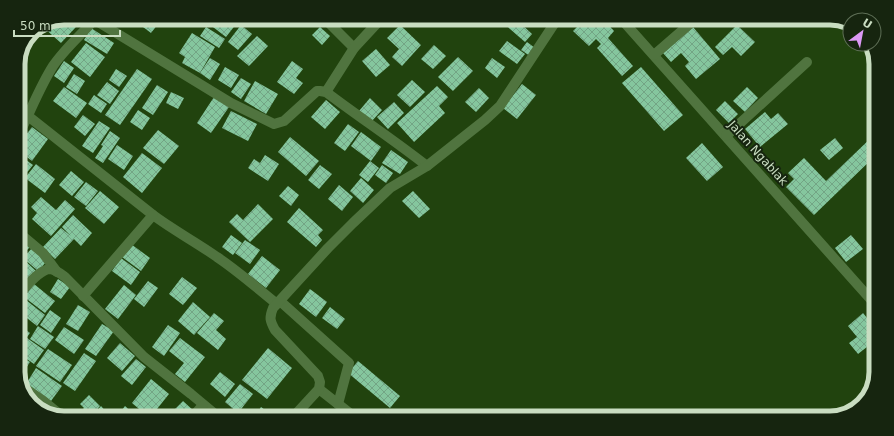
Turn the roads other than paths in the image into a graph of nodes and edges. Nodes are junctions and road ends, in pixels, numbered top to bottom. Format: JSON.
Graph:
{"nodes":[{"id":1,"x":90,"y":25,"type":"edge"},
{"id":2,"x":106,"y":25,"type":"edge"},
{"id":3,"x":331,"y":25,"type":"edge"},
{"id":4,"x":375,"y":25,"type":"edge"},
{"id":5,"x":553,"y":25,"type":"edge"},
{"id":6,"x":627,"y":25,"type":"edge"},
{"id":7,"x":689,"y":25,"type":"edge"},
{"id":8,"x":354,"y":48,"type":"junction"},
{"id":9,"x":654,"y":55,"type":"junction"},
{"id":10,"x":808,"y":62,"type":"dead end"},
{"id":11,"x":326,"y":92,"type":"junction"},
{"id":12,"x":28,"y":116,"type":"junction"},
{"id":13,"x":25,"y":122,"type":"edge"},
{"id":14,"x":726,"y":136,"type":"junction"},
{"id":15,"x":427,"y":166,"type":"junction"},
{"id":16,"x":152,"y":215,"type":"junction"},
{"id":17,"x":25,"y":238,"type":"edge"},
{"id":18,"x":57,"y":272,"type":"junction"},
{"id":19,"x":25,"y":288,"type":"edge"},
{"id":20,"x":83,"y":296,"type":"junction"},
{"id":21,"x":869,"y":297,"type":"edge"},
{"id":22,"x":279,"y":302,"type":"junction"},
{"id":23,"x":319,"y":389,"type":"junction"},
{"id":24,"x":32,"y":394,"type":"edge"},
{"id":25,"x":338,"y":404,"type":"junction"},
{"id":26,"x":203,"y":405,"type":"junction"},
{"id":27,"x":51,"y":409,"type":"edge"},
{"id":28,"x":198,"y":411,"type":"edge"},
{"id":29,"x":211,"y":411,"type":"edge"},
{"id":30,"x":299,"y":411,"type":"edge"},
{"id":31,"x":347,"y":411,"type":"edge"}],
"edges":[{"from":1,"to":12,"type":"street"},
{"from":2,"to":11,"type":"street"},
{"from":3,"to":8,"type":"street"},
{"from":4,"to":8,"type":"street"},
{"from":5,"to":15,"type":"street"},
{"from":6,"to":9,"type":"street","name":"Jalan Ngablak"},
{"from":7,"to":9,"type":"street"},
{"from":8,"to":11,"type":"street"},
{"from":9,"to":14,"type":"street","name":"Jalan Ngablak"},
{"from":10,"to":14,"type":"street"},
{"from":11,"to":15,"type":"street"},
{"from":12,"to":13,"type":"street"},
{"from":12,"to":16,"type":"street"},
{"from":14,"to":21,"type":"street","name":"Jalan Ngablak"},
{"from":15,"to":22,"type":"street"},
{"from":16,"to":20,"type":"street"},
{"from":16,"to":22,"type":"street"},
{"from":17,"to":18,"type":"street"},
{"from":18,"to":19,"type":"street"},
{"from":18,"to":20,"type":"street"},
{"from":20,"to":26,"type":"street"},
{"from":22,"to":23,"type":"street"},
{"from":22,"to":25,"type":"street"},
{"from":23,"to":25,"type":"street"},
{"from":23,"to":30,"type":"street"},
{"from":24,"to":27,"type":"street"},
{"from":25,"to":31,"type":"street"},
{"from":26,"to":28,"type":"street"},
{"from":26,"to":29,"type":"street"}]}
